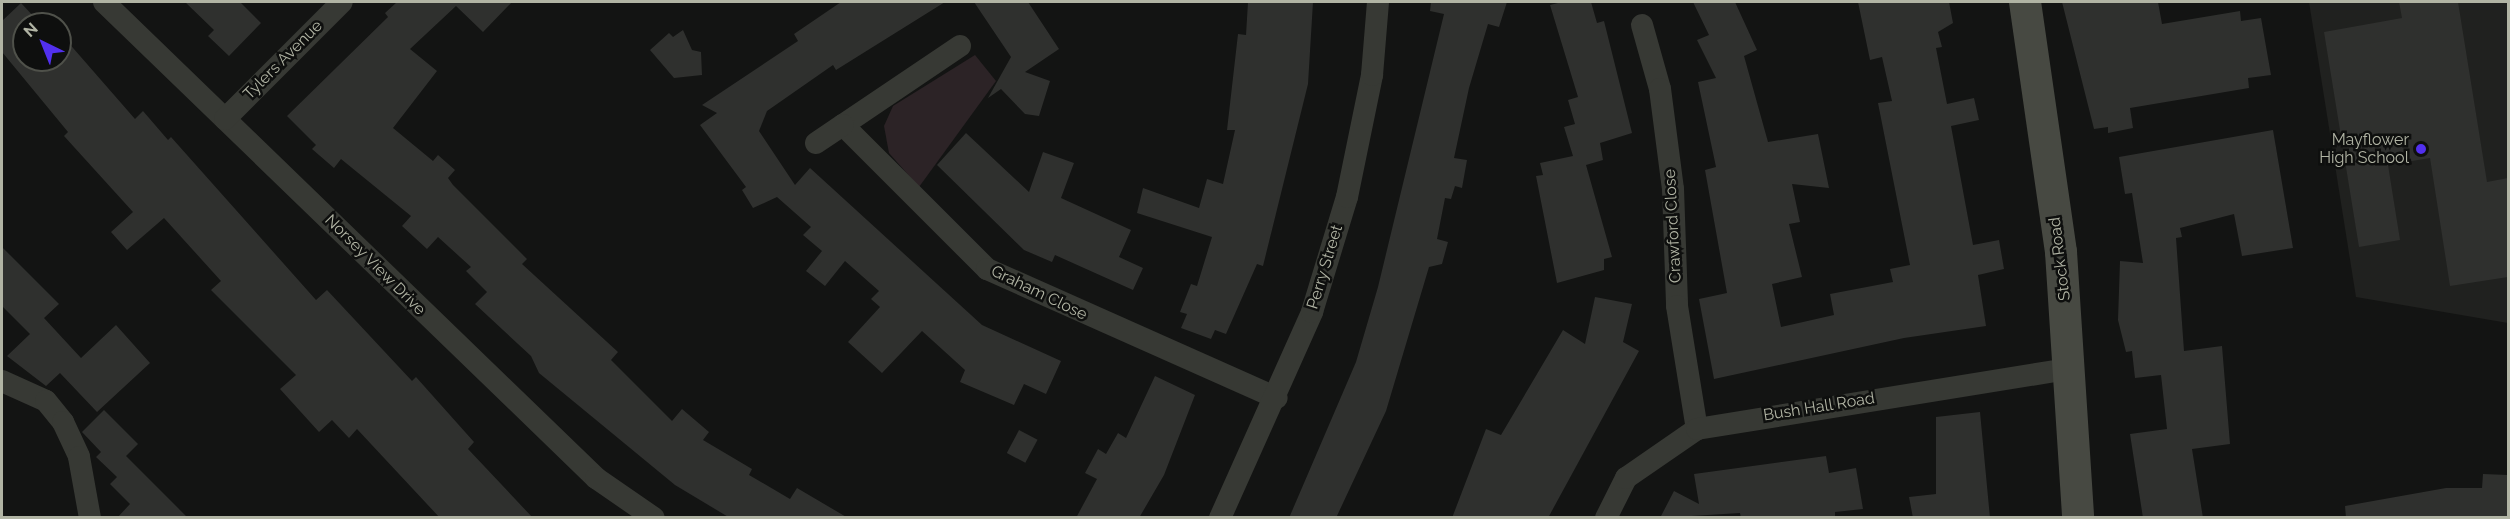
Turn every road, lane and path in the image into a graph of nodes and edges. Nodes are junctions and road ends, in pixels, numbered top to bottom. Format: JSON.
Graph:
{"nodes":[{"id":1,"x":104,"y":2,"type":"edge"},
{"id":2,"x":342,"y":2,"type":"edge"},
{"id":3,"x":1378,"y":2,"type":"edge"},
{"id":4,"x":2025,"y":2,"type":"edge"},
{"id":5,"x":1642,"y":25,"type":"dead end"},
{"id":6,"x":960,"y":46,"type":"dead end"},
{"id":7,"x":225,"y":119,"type":"junction"},
{"id":8,"x":843,"y":125,"type":"junction"},
{"id":9,"x":816,"y":143,"type":"dead end"},
{"id":10,"x":2072,"y":368,"type":"junction"},
{"id":11,"x":2,"y":381,"type":"edge"},
{"id":12,"x":1277,"y":398,"type":"junction"},
{"id":13,"x":1697,"y":429,"type":"junction"},
{"id":14,"x":90,"y":518,"type":"edge"},
{"id":15,"x":654,"y":518,"type":"edge"},
{"id":16,"x":1220,"y":518,"type":"edge"},
{"id":17,"x":1606,"y":518,"type":"edge"},
{"id":18,"x":2078,"y":518,"type":"edge"}],
"edges":[{"from":1,"to":7,"type":"street","name":"Norsey View Drive"},
{"from":2,"to":7,"type":"street","name":"Tylers Avenue"},
{"from":3,"to":12,"type":"street","name":"Perry Street"},
{"from":4,"to":10,"type":"main road","name":"Stock Road"},
{"from":5,"to":13,"type":"street","name":"Crawford Close"},
{"from":6,"to":8,"type":"street"},
{"from":7,"to":15,"type":"street","name":"Norsey View Drive"},
{"from":8,"to":9,"type":"street"},
{"from":8,"to":12,"type":"street","name":"Graham Close"},
{"from":10,"to":13,"type":"street","name":"Bush Hall Road"},
{"from":10,"to":18,"type":"main road","name":"Stock Road"},
{"from":11,"to":14,"type":"street"},
{"from":12,"to":16,"type":"street","name":"Perry Street"},
{"from":13,"to":17,"type":"street","name":"Bush Hall Road"}]}
